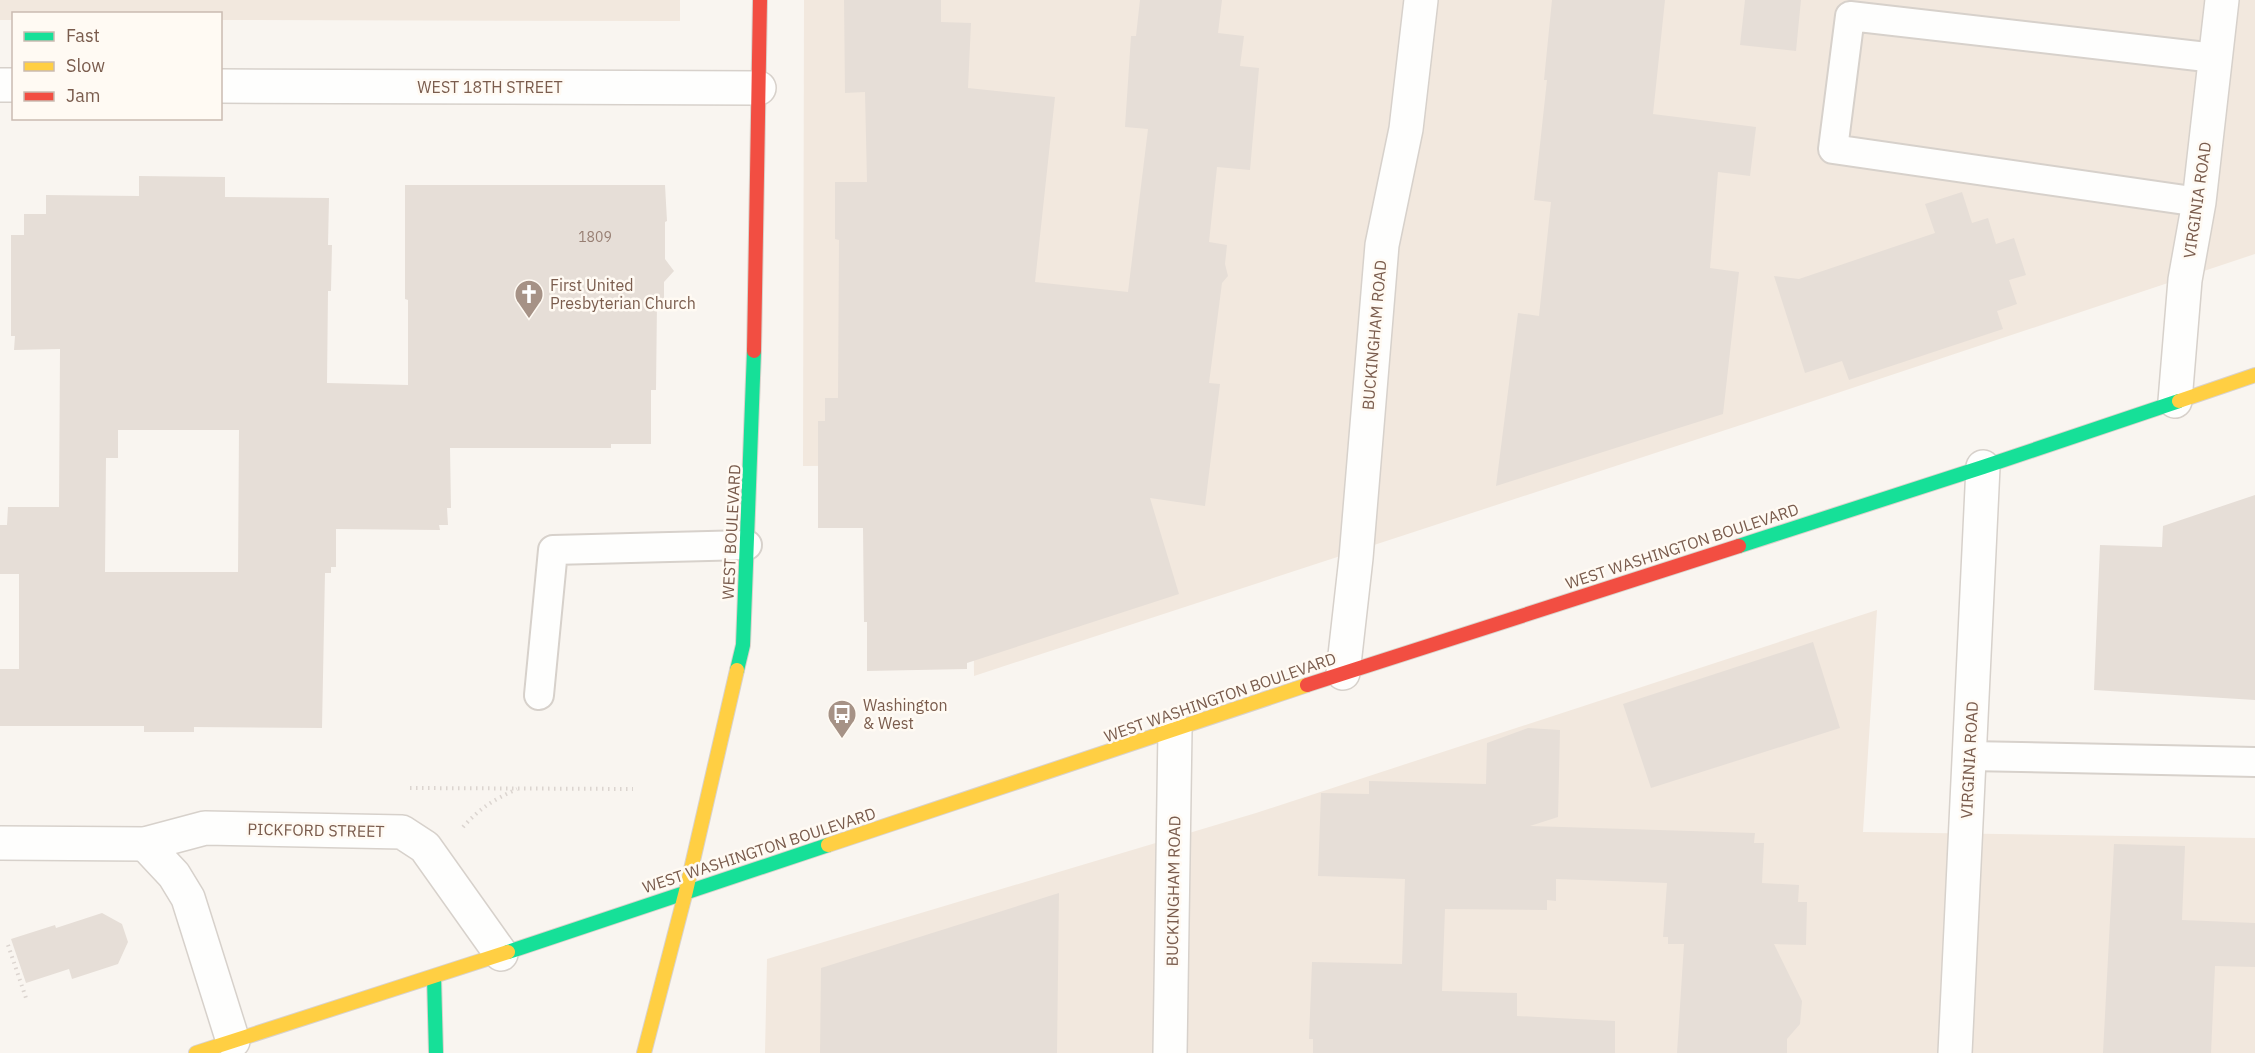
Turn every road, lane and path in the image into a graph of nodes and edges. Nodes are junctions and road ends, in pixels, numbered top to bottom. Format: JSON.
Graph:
{"nodes":[{"id":1,"x":760,"y":0,"type":"edge"},
{"id":2,"x":1421,"y":0,"type":"edge"},
{"id":3,"x":2222,"y":0,"type":"edge"},
{"id":4,"x":2215,"y":58,"type":"junction"},
{"id":5,"x":222,"y":86,"type":"edge"},
{"id":6,"x":759,"y":88,"type":"junction"},
{"id":7,"x":2199,"y":202,"type":"junction"},
{"id":8,"x":2255,"y":375,"type":"edge"},
{"id":9,"x":2175,"y":401,"type":"junction"},
{"id":10,"x":1983,"y":466,"type":"junction"},
{"id":11,"x":747,"y":545,"type":"junction"},
{"id":12,"x":1343,"y":673,"type":"junction"},
{"id":13,"x":539,"y":695,"type":"dead end"},
{"id":14,"x":1175,"y":730,"type":"junction"},
{"id":15,"x":1969,"y":756,"type":"junction"},
{"id":16,"x":2255,"y":762,"type":"edge"},
{"id":17,"x":520,"y":787,"type":"junction"},
{"id":18,"x":403,"y":788,"type":"dead end"},
{"id":19,"x":633,"y":789,"type":"dead end"},
{"id":20,"x":461,"y":830,"type":"dead end"},
{"id":21,"x":0,"y":843,"type":"edge"},
{"id":22,"x":145,"y":844,"type":"junction"},
{"id":23,"x":686,"y":891,"type":"junction"},
{"id":24,"x":8,"y":945,"type":"dead end"},
{"id":25,"x":501,"y":954,"type":"junction"},
{"id":26,"x":434,"y":977,"type":"junction"},
{"id":27,"x":26,"y":998,"type":"dead end"},
{"id":28,"x":233,"y":1041,"type":"junction"},
{"id":29,"x":196,"y":1053,"type":"edge"},
{"id":30,"x":436,"y":1053,"type":"edge"},
{"id":31,"x":644,"y":1053,"type":"edge"},
{"id":32,"x":1170,"y":1053,"type":"edge"},
{"id":33,"x":1955,"y":1053,"type":"edge"}],
"edges":[{"from":1,"to":6,"type":"main road","name":"WEST BOULEVARD"},
{"from":2,"to":12,"type":"street","name":"BUCKINGHAM ROAD"},
{"from":3,"to":4,"type":"street","name":"VIRGINIA ROAD"},
{"from":4,"to":7,"type":"street","name":"VIRGINIA ROAD"},
{"from":4,"to":7,"type":"lane"},
{"from":5,"to":6,"type":"street","name":"WEST 18TH STREET"},
{"from":6,"to":11,"type":"main road","name":"WEST BOULEVARD"},
{"from":7,"to":9,"type":"street","name":"VIRGINIA ROAD"},
{"from":8,"to":9,"type":"main road","name":"WEST WASHINGTON BOULEVARD"},
{"from":9,"to":10,"type":"main road","name":"WEST WASHINGTON BOULEVARD"},
{"from":10,"to":12,"type":"main road","name":"WEST WASHINGTON BOULEVARD"},
{"from":10,"to":15,"type":"street","name":"VIRGINIA ROAD"},
{"from":11,"to":13,"type":"lane"},
{"from":11,"to":23,"type":"main road","name":"WEST BOULEVARD"},
{"from":12,"to":14,"type":"main road","name":"WEST WASHINGTON BOULEVARD"},
{"from":14,"to":23,"type":"main road","name":"WEST WASHINGTON BOULEVARD"},
{"from":14,"to":32,"type":"street","name":"BUCKINGHAM ROAD"},
{"from":15,"to":16,"type":"lane"},
{"from":15,"to":33,"type":"street","name":"VIRGINIA ROAD"},
{"from":17,"to":18,"type":"path"},
{"from":17,"to":19,"type":"path"},
{"from":17,"to":20,"type":"path"},
{"from":21,"to":22,"type":"street","name":"PICKFORD STREET"},
{"from":22,"to":25,"type":"street","name":"PICKFORD STREET"},
{"from":22,"to":28,"type":"street"},
{"from":23,"to":25,"type":"main road","name":"WEST WASHINGTON BOULEVARD"},
{"from":23,"to":31,"type":"main road","name":"WEST BOULEVARD"},
{"from":24,"to":27,"type":"path"},
{"from":25,"to":26,"type":"main road","name":"WEST WASHINGTON BOULEVARD"},
{"from":26,"to":28,"type":"main road","name":"WEST WASHINGTON BOULEVARD"},
{"from":26,"to":30,"type":"main road"},
{"from":28,"to":29,"type":"main road","name":"WEST WASHINGTON BOULEVARD"}]}
